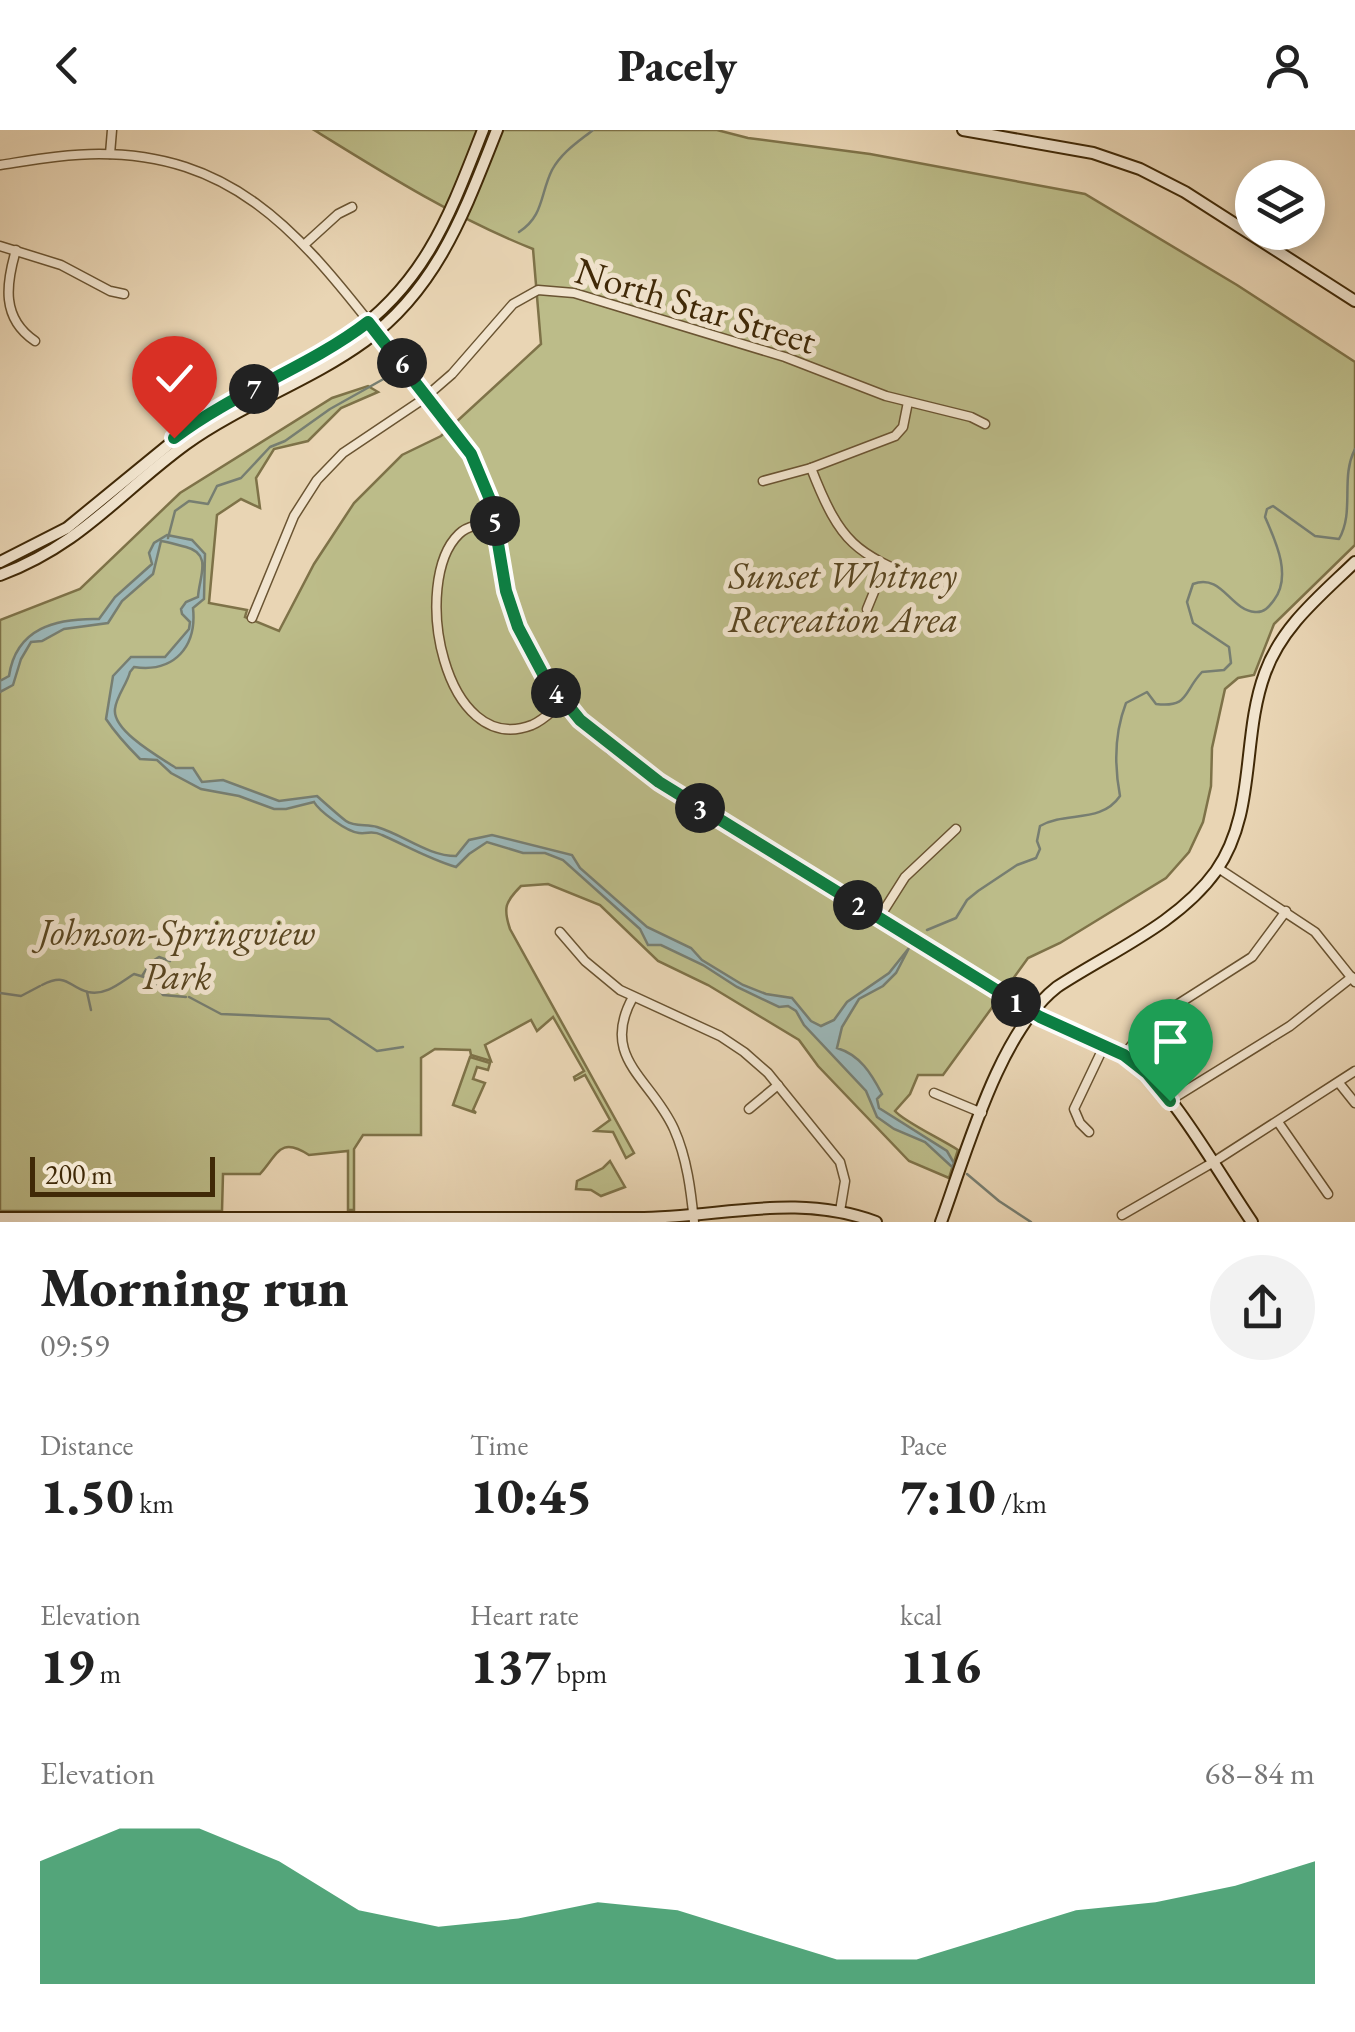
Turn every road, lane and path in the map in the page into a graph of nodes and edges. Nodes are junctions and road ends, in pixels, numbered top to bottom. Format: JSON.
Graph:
{"nodes":[{"id":1,"x":112,"y":130,"type":"edge"},
{"id":2,"x":483,"y":130,"type":"edge"},
{"id":3,"x":497,"y":130,"type":"edge"},
{"id":4,"x":963,"y":130,"type":"edge"},
{"id":5,"x":110,"y":154,"type":"junction"},
{"id":6,"x":0,"y":165,"type":"edge"},
{"id":7,"x":352,"y":206,"type":"dead end"},
{"id":8,"x":305,"y":244,"type":"junction"},
{"id":9,"x":0,"y":246,"type":"edge"},
{"id":10,"x":16,"y":250,"type":"junction"},
{"id":11,"x":124,"y":294,"type":"dead end"},
{"id":12,"x":1355,"y":301,"type":"edge"},
{"id":13,"x":372,"y":327,"type":"junction"},
{"id":14,"x":35,"y":341,"type":"dead end"},
{"id":15,"x":426,"y":395,"type":"junction"},
{"id":16,"x":908,"y":402,"type":"junction"},
{"id":17,"x":985,"y":424,"type":"dead end"},
{"id":18,"x":810,"y":468,"type":"junction"},
{"id":19,"x":763,"y":481,"type":"dead end"},
{"id":20,"x":495,"y":523,"type":"junction"},
{"id":21,"x":0,"y":562,"type":"edge"},
{"id":22,"x":1355,"y":562,"type":"edge"},
{"id":23,"x":885,"y":565,"type":"junction"},
{"id":24,"x":0,"y":575,"type":"edge"},
{"id":25,"x":939,"y":588,"type":"dead end"},
{"id":26,"x":868,"y":608,"type":"dead end"},
{"id":27,"x":252,"y":618,"type":"dead end"},
{"id":28,"x":563,"y":702,"type":"junction"},
{"id":29,"x":956,"y":829,"type":"dead end"},
{"id":30,"x":1218,"y":868,"type":"junction"},
{"id":31,"x":1286,"y":911,"type":"junction"},
{"id":32,"x":878,"y":918,"type":"junction"},
{"id":33,"x":560,"y":932,"type":"dead end"},
{"id":34,"x":1353,"y":979,"type":"edge"},
{"id":35,"x":632,"y":997,"type":"junction"},
{"id":36,"x":1034,"y":1012,"type":"junction"},
{"id":37,"x":1105,"y":1044,"type":"junction"},
{"id":38,"x":1124,"y":1055,"type":"junction"},
{"id":39,"x":1355,"y":1071,"type":"edge"},
{"id":40,"x":1339,"y":1083,"type":"junction"},
{"id":41,"x":778,"y":1085,"type":"junction"},
{"id":42,"x":934,"y":1094,"type":"dead end"},
{"id":43,"x":1170,"y":1101,"type":"junction"},
{"id":44,"x":1355,"y":1103,"type":"edge"},
{"id":45,"x":749,"y":1110,"type":"dead end"},
{"id":46,"x":982,"y":1113,"type":"junction"},
{"id":47,"x":1278,"y":1122,"type":"junction"},
{"id":48,"x":1089,"y":1132,"type":"dead end"},
{"id":49,"x":1212,"y":1163,"type":"junction"},
{"id":50,"x":1328,"y":1194,"type":"dead end"},
{"id":51,"x":840,"y":1211,"type":"junction"},
{"id":52,"x":1122,"y":1215,"type":"dead end"},
{"id":53,"x":694,"y":1219,"type":"edge"},
{"id":54,"x":8,"y":1220,"type":"edge"},
{"id":55,"x":345,"y":1220,"type":"edge"},
{"id":56,"x":503,"y":1220,"type":"edge"},
{"id":57,"x":193,"y":1221,"type":"edge"},
{"id":58,"x":876,"y":1222,"type":"edge"},
{"id":59,"x":941,"y":1222,"type":"edge"},
{"id":60,"x":1252,"y":1222,"type":"edge"}],
"edges":[{"from":1,"to":5,"type":"street"},
{"from":2,"to":13,"type":"street"},
{"from":3,"to":13,"type":"street"},
{"from":4,"to":12,"type":"street"},
{"from":5,"to":6,"type":"street"},
{"from":5,"to":8,"type":"street"},
{"from":7,"to":8,"type":"street"},
{"from":8,"to":13,"type":"street"},
{"from":9,"to":10,"type":"street"},
{"from":10,"to":11,"type":"street"},
{"from":10,"to":14,"type":"street"},
{"from":13,"to":15,"type":"street"},
{"from":13,"to":21,"type":"street"},
{"from":13,"to":24,"type":"street"},
{"from":15,"to":16,"type":"street","name":"North Star Street"},
{"from":15,"to":20,"type":"street"},
{"from":15,"to":27,"type":"street","name":"North Star Street"},
{"from":16,"to":17,"type":"street","name":"North Star Street"},
{"from":16,"to":18,"type":"street"},
{"from":18,"to":19,"type":"street"},
{"from":18,"to":23,"type":"street"},
{"from":20,"to":28,"type":"street"},
{"from":20,"to":28,"type":"street"},
{"from":22,"to":30,"type":"street"},
{"from":23,"to":25,"type":"street"},
{"from":23,"to":26,"type":"street"},
{"from":28,"to":32,"type":"street"},
{"from":29,"to":32,"type":"street"},
{"from":30,"to":31,"type":"street"},
{"from":30,"to":36,"type":"street"},
{"from":31,"to":34,"type":"street"},
{"from":31,"to":38,"type":"street"},
{"from":32,"to":36,"type":"street"},
{"from":33,"to":35,"type":"street"},
{"from":34,"to":43,"type":"street"},
{"from":35,"to":41,"type":"street"},
{"from":35,"to":53,"type":"street"},
{"from":36,"to":37,"type":"street"},
{"from":36,"to":46,"type":"street"},
{"from":37,"to":38,"type":"street"},
{"from":37,"to":48,"type":"street"},
{"from":38,"to":43,"type":"street"},
{"from":39,"to":40,"type":"street"},
{"from":40,"to":44,"type":"street"},
{"from":40,"to":47,"type":"street"},
{"from":41,"to":45,"type":"street"},
{"from":41,"to":51,"type":"street"},
{"from":42,"to":46,"type":"street"},
{"from":43,"to":49,"type":"street"},
{"from":46,"to":59,"type":"street"},
{"from":47,"to":49,"type":"street"},
{"from":47,"to":50,"type":"street"},
{"from":49,"to":52,"type":"street"},
{"from":49,"to":60,"type":"street"},
{"from":51,"to":53,"type":"street"},
{"from":51,"to":58,"type":"street"},
{"from":53,"to":56,"type":"street"},
{"from":54,"to":57,"type":"street"},
{"from":55,"to":56,"type":"street"},
{"from":55,"to":57,"type":"street"}]}
